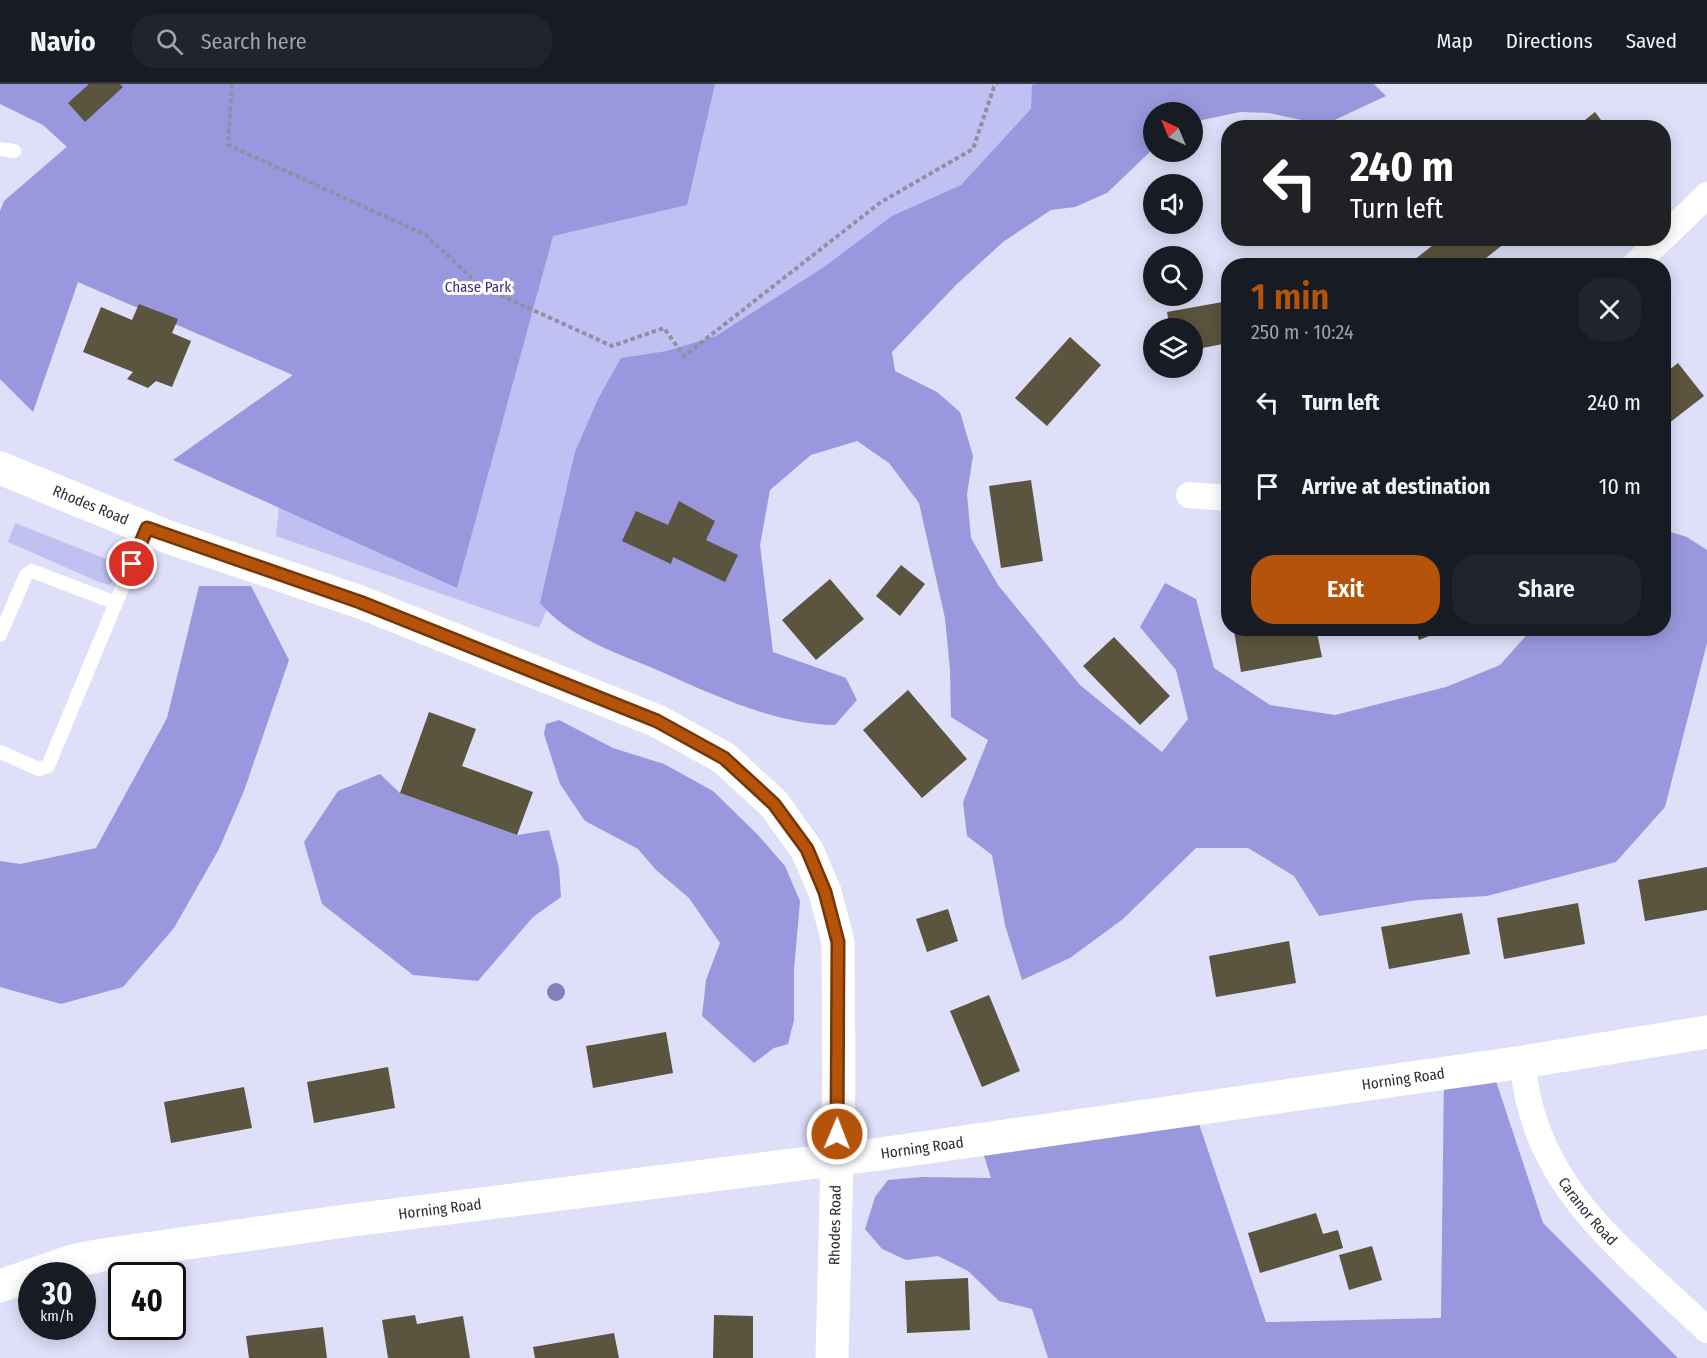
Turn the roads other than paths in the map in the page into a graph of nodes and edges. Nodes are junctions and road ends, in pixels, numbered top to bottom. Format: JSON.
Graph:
{"nodes":[{"id":1,"x":1707,"y":195,"type":"edge"},
{"id":2,"x":1671,"y":230,"type":"edge"},
{"id":3,"x":1655,"y":246,"type":"edge"},
{"id":4,"x":1642,"y":258,"type":"edge"},
{"id":5,"x":0,"y":468,"type":"edge"},
{"id":6,"x":1189,"y":495,"type":"dead end"},
{"id":7,"x":1221,"y":497,"type":"edge"},
{"id":8,"x":147,"y":528,"type":"junction"},
{"id":9,"x":116,"y":603,"type":"junction"},
{"id":10,"x":0,"y":635,"type":"edge"},
{"id":11,"x":0,"y":752,"type":"edge"},
{"id":12,"x":1707,"y":1032,"type":"edge"},
{"id":13,"x":1523,"y":1062,"type":"junction"},
{"id":14,"x":836,"y":1160,"type":"junction"},
{"id":15,"x":69,"y":1262,"type":"edge"},
{"id":16,"x":18,"y":1280,"type":"edge"},
{"id":17,"x":0,"y":1286,"type":"edge"},
{"id":18,"x":1707,"y":1330,"type":"edge"},
{"id":19,"x":832,"y":1358,"type":"edge"}],
"edges":[{"from":1,"to":2,"type":"street"},
{"from":3,"to":4,"type":"street"},
{"from":5,"to":8,"type":"street","name":"Rhodes Road"},
{"from":6,"to":7,"type":"street"},
{"from":8,"to":9,"type":"lane"},
{"from":8,"to":14,"type":"street","name":"Rhodes Road"},
{"from":9,"to":10,"type":"lane"},
{"from":9,"to":11,"type":"lane"},
{"from":12,"to":13,"type":"street","name":"Horning Road"},
{"from":13,"to":14,"type":"street","name":"Horning Road"},
{"from":13,"to":18,"type":"street","name":"Caranor Road"},
{"from":14,"to":15,"type":"street","name":"Horning Road"},
{"from":14,"to":19,"type":"street","name":"Rhodes Road"},
{"from":16,"to":17,"type":"street","name":"Horning Road"}]}
